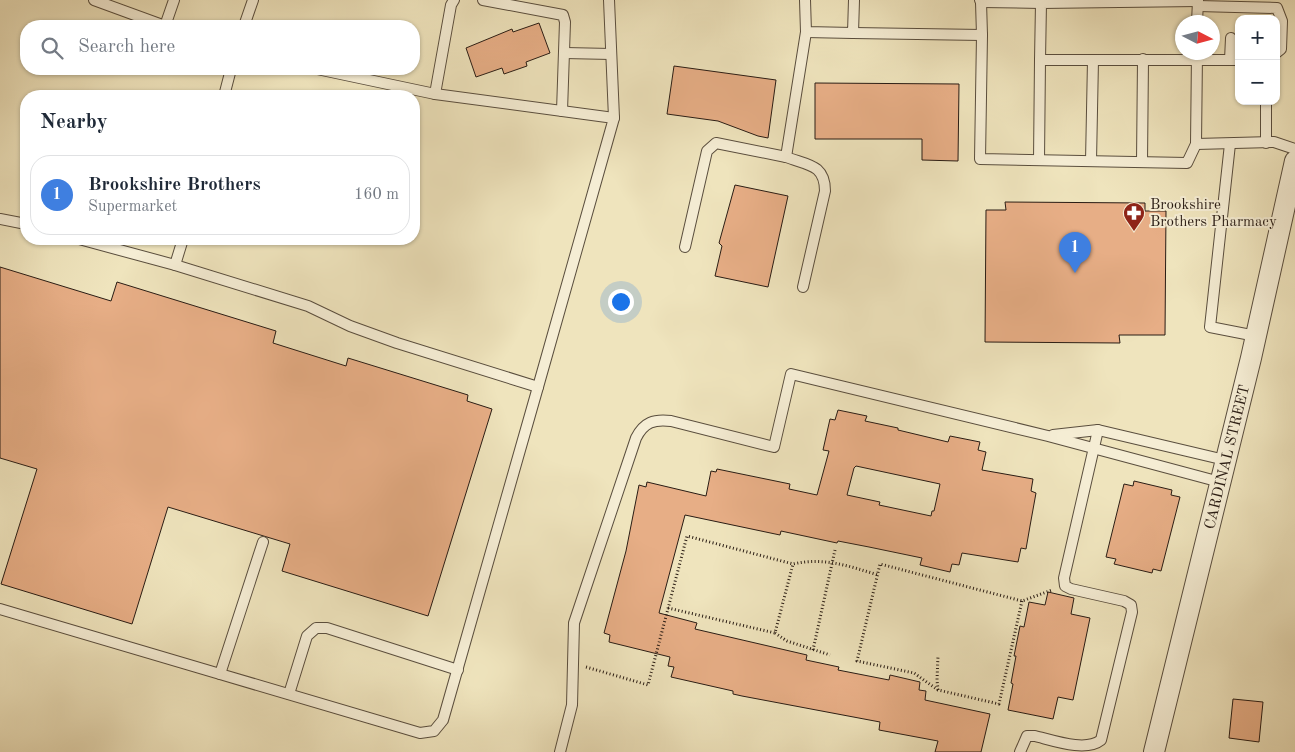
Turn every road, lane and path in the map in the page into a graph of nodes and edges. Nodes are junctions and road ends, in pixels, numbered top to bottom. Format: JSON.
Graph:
{"nodes":[{"id":1,"x":94,"y":0,"type":"edge"},
{"id":2,"x":174,"y":0,"type":"edge"},
{"id":3,"x":253,"y":0,"type":"edge"},
{"id":4,"x":454,"y":0,"type":"edge"},
{"id":5,"x":483,"y":0,"type":"edge"},
{"id":6,"x":609,"y":0,"type":"edge"},
{"id":7,"x":805,"y":0,"type":"edge"},
{"id":8,"x":854,"y":0,"type":"edge"},
{"id":9,"x":981,"y":1,"type":"edge"},
{"id":10,"x":1041,"y":3,"type":"junction"},
{"id":11,"x":1198,"y":3,"type":"edge"},
{"id":12,"x":1280,"y":15,"type":"edge"},
{"id":13,"x":1280,"y":16,"type":"edge"},
{"id":14,"x":149,"y":20,"type":"edge"},
{"id":15,"x":167,"y":20,"type":"edge"},
{"id":16,"x":246,"y":20,"type":"edge"},
{"id":17,"x":806,"y":32,"type":"junction"},
{"id":18,"x":853,"y":33,"type":"junction"},
{"id":19,"x":982,"y":35,"type":"junction"},
{"id":20,"x":1231,"y":38,"type":"dead end"},
{"id":21,"x":1280,"y":51,"type":"edge"},
{"id":22,"x":565,"y":53,"type":"junction"},
{"id":23,"x":611,"y":54,"type":"junction"},
{"id":24,"x":1175,"y":58,"type":"edge"},
{"id":25,"x":1220,"y":58,"type":"edge"},
{"id":26,"x":1040,"y":60,"type":"junction"},
{"id":27,"x":1093,"y":60,"type":"junction"},
{"id":28,"x":1143,"y":60,"type":"junction"},
{"id":29,"x":1197,"y":60,"type":"edge"},
{"id":30,"x":1235,"y":60,"type":"edge"},
{"id":31,"x":229,"y":75,"type":"edge"},
{"id":32,"x":363,"y":75,"type":"edge"},
{"id":33,"x":226,"y":90,"type":"edge"},
{"id":34,"x":419,"y":90,"type":"edge"},
{"id":35,"x":420,"y":90,"type":"edge"},
{"id":36,"x":434,"y":94,"type":"junction"},
{"id":37,"x":1266,"y":105,"type":"edge"},
{"id":38,"x":562,"y":111,"type":"junction"},
{"id":39,"x":614,"y":118,"type":"junction"},
{"id":40,"x":1266,"y":143,"type":"junction"},
{"id":41,"x":1196,"y":144,"type":"junction"},
{"id":42,"x":1230,"y":144,"type":"junction"},
{"id":43,"x":1295,"y":149,"type":"edge"},
{"id":44,"x":786,"y":157,"type":"junction"},
{"id":45,"x":1039,"y":160,"type":"junction"},
{"id":46,"x":1090,"y":161,"type":"junction"},
{"id":47,"x":1142,"y":162,"type":"junction"},
{"id":48,"x":1295,"y":163,"type":"edge"},
{"id":49,"x":0,"y":219,"type":"edge"},
{"id":50,"x":20,"y":223,"type":"edge"},
{"id":51,"x":102,"y":245,"type":"edge"},
{"id":52,"x":181,"y":245,"type":"edge"},
{"id":53,"x":685,"y":247,"type":"dead end"},
{"id":54,"x":175,"y":265,"type":"junction"},
{"id":55,"x":803,"y":286,"type":"dead end"},
{"id":56,"x":1256,"y":336,"type":"junction"},
{"id":57,"x":538,"y":386,"type":"junction"},
{"id":58,"x":1098,"y":430,"type":"junction"},
{"id":59,"x":1048,"y":436,"type":"junction"},
{"id":60,"x":1094,"y":449,"type":"junction"},
{"id":61,"x":1226,"y":460,"type":"junction"},
{"id":62,"x":1220,"y":482,"type":"junction"},
{"id":63,"x":263,"y":542,"type":"dead end"},
{"id":64,"x":835,"y":550,"type":"dead end"},
{"id":65,"x":833,"y":562,"type":"junction"},
{"id":66,"x":793,"y":564,"type":"junction"},
{"id":67,"x":878,"y":575,"type":"junction"},
{"id":68,"x":1065,"y":586,"type":"junction"},
{"id":69,"x":1022,"y":601,"type":"junction"},
{"id":70,"x":668,"y":608,"type":"junction"},
{"id":71,"x":0,"y":609,"type":"edge"},
{"id":72,"x":776,"y":633,"type":"junction"},
{"id":73,"x":813,"y":650,"type":"junction"},
{"id":74,"x":830,"y":655,"type":"dead end"},
{"id":75,"x":938,"y":656,"type":"dead end"},
{"id":76,"x":582,"y":666,"type":"dead end"},
{"id":77,"x":458,"y":670,"type":"junction"},
{"id":78,"x":220,"y":674,"type":"junction"},
{"id":79,"x":938,"y":690,"type":"junction"},
{"id":80,"x":289,"y":694,"type":"junction"},
{"id":81,"x":560,"y":752,"type":"edge"},
{"id":82,"x":1020,"y":752,"type":"edge"},
{"id":83,"x":1154,"y":752,"type":"edge"}],
"edges":[{"from":1,"to":14,"type":"lane"},
{"from":2,"to":15,"type":"lane"},
{"from":3,"to":16,"type":"lane"},
{"from":4,"to":36,"type":"lane"},
{"from":5,"to":22,"type":"lane"},
{"from":6,"to":23,"type":"lane"},
{"from":7,"to":17,"type":"lane"},
{"from":8,"to":18,"type":"lane"},
{"from":9,"to":10,"type":"lane"},
{"from":9,"to":19,"type":"lane"},
{"from":10,"to":11,"type":"lane"},
{"from":10,"to":26,"type":"lane"},
{"from":11,"to":12,"type":"lane"},
{"from":13,"to":21,"type":"lane"},
{"from":17,"to":18,"type":"lane"},
{"from":17,"to":44,"type":"lane"},
{"from":18,"to":19,"type":"lane"},
{"from":19,"to":45,"type":"lane"},
{"from":20,"to":30,"type":"lane"},
{"from":22,"to":23,"type":"lane"},
{"from":22,"to":38,"type":"lane"},
{"from":23,"to":39,"type":"lane"},
{"from":24,"to":28,"type":"lane"},
{"from":25,"to":30,"type":"lane"},
{"from":26,"to":27,"type":"lane"},
{"from":26,"to":45,"type":"lane"},
{"from":27,"to":28,"type":"lane"},
{"from":27,"to":46,"type":"lane"},
{"from":28,"to":47,"type":"lane"},
{"from":29,"to":41,"type":"lane"},
{"from":31,"to":33,"type":"lane"},
{"from":32,"to":34,"type":"lane"},
{"from":35,"to":36,"type":"lane"},
{"from":36,"to":38,"type":"lane"},
{"from":37,"to":40,"type":"lane"},
{"from":38,"to":39,"type":"lane"},
{"from":39,"to":57,"type":"lane"},
{"from":40,"to":42,"type":"lane"},
{"from":40,"to":43,"type":"lane"},
{"from":41,"to":42,"type":"lane"},
{"from":41,"to":47,"type":"lane"},
{"from":42,"to":56,"type":"lane"},
{"from":44,"to":53,"type":"lane"},
{"from":44,"to":55,"type":"lane"},
{"from":45,"to":46,"type":"lane"},
{"from":46,"to":47,"type":"lane"},
{"from":48,"to":56,"type":"street","name":"CARDINAL STREET"},
{"from":49,"to":50,"type":"lane"},
{"from":51,"to":54,"type":"lane"},
{"from":52,"to":54,"type":"lane"},
{"from":54,"to":57,"type":"lane"},
{"from":56,"to":61,"type":"street","name":"CARDINAL STREET"},
{"from":57,"to":77,"type":"lane"},
{"from":58,"to":59,"type":"lane"},
{"from":58,"to":60,"type":"lane"},
{"from":58,"to":61,"type":"lane"},
{"from":59,"to":60,"type":"lane"},
{"from":59,"to":81,"type":"lane"},
{"from":60,"to":62,"type":"lane"},
{"from":60,"to":68,"type":"lane"},
{"from":61,"to":62,"type":"street","name":"CARDINAL STREET"},
{"from":62,"to":83,"type":"street","name":"CARDINAL STREET"},
{"from":63,"to":78,"type":"lane"},
{"from":64,"to":65,"type":"path"},
{"from":65,"to":66,"type":"path"},
{"from":65,"to":67,"type":"path"},
{"from":65,"to":73,"type":"path"},
{"from":66,"to":70,"type":"path"},
{"from":66,"to":72,"type":"path"},
{"from":67,"to":69,"type":"path"},
{"from":67,"to":79,"type":"path"},
{"from":68,"to":69,"type":"path"},
{"from":68,"to":82,"type":"lane"},
{"from":69,"to":79,"type":"path"},
{"from":70,"to":72,"type":"path"},
{"from":70,"to":76,"type":"path"},
{"from":71,"to":78,"type":"lane"},
{"from":72,"to":73,"type":"path"},
{"from":73,"to":74,"type":"path"},
{"from":75,"to":79,"type":"path"},
{"from":77,"to":80,"type":"lane"},
{"from":77,"to":80,"type":"lane"},
{"from":78,"to":80,"type":"lane"}]}
